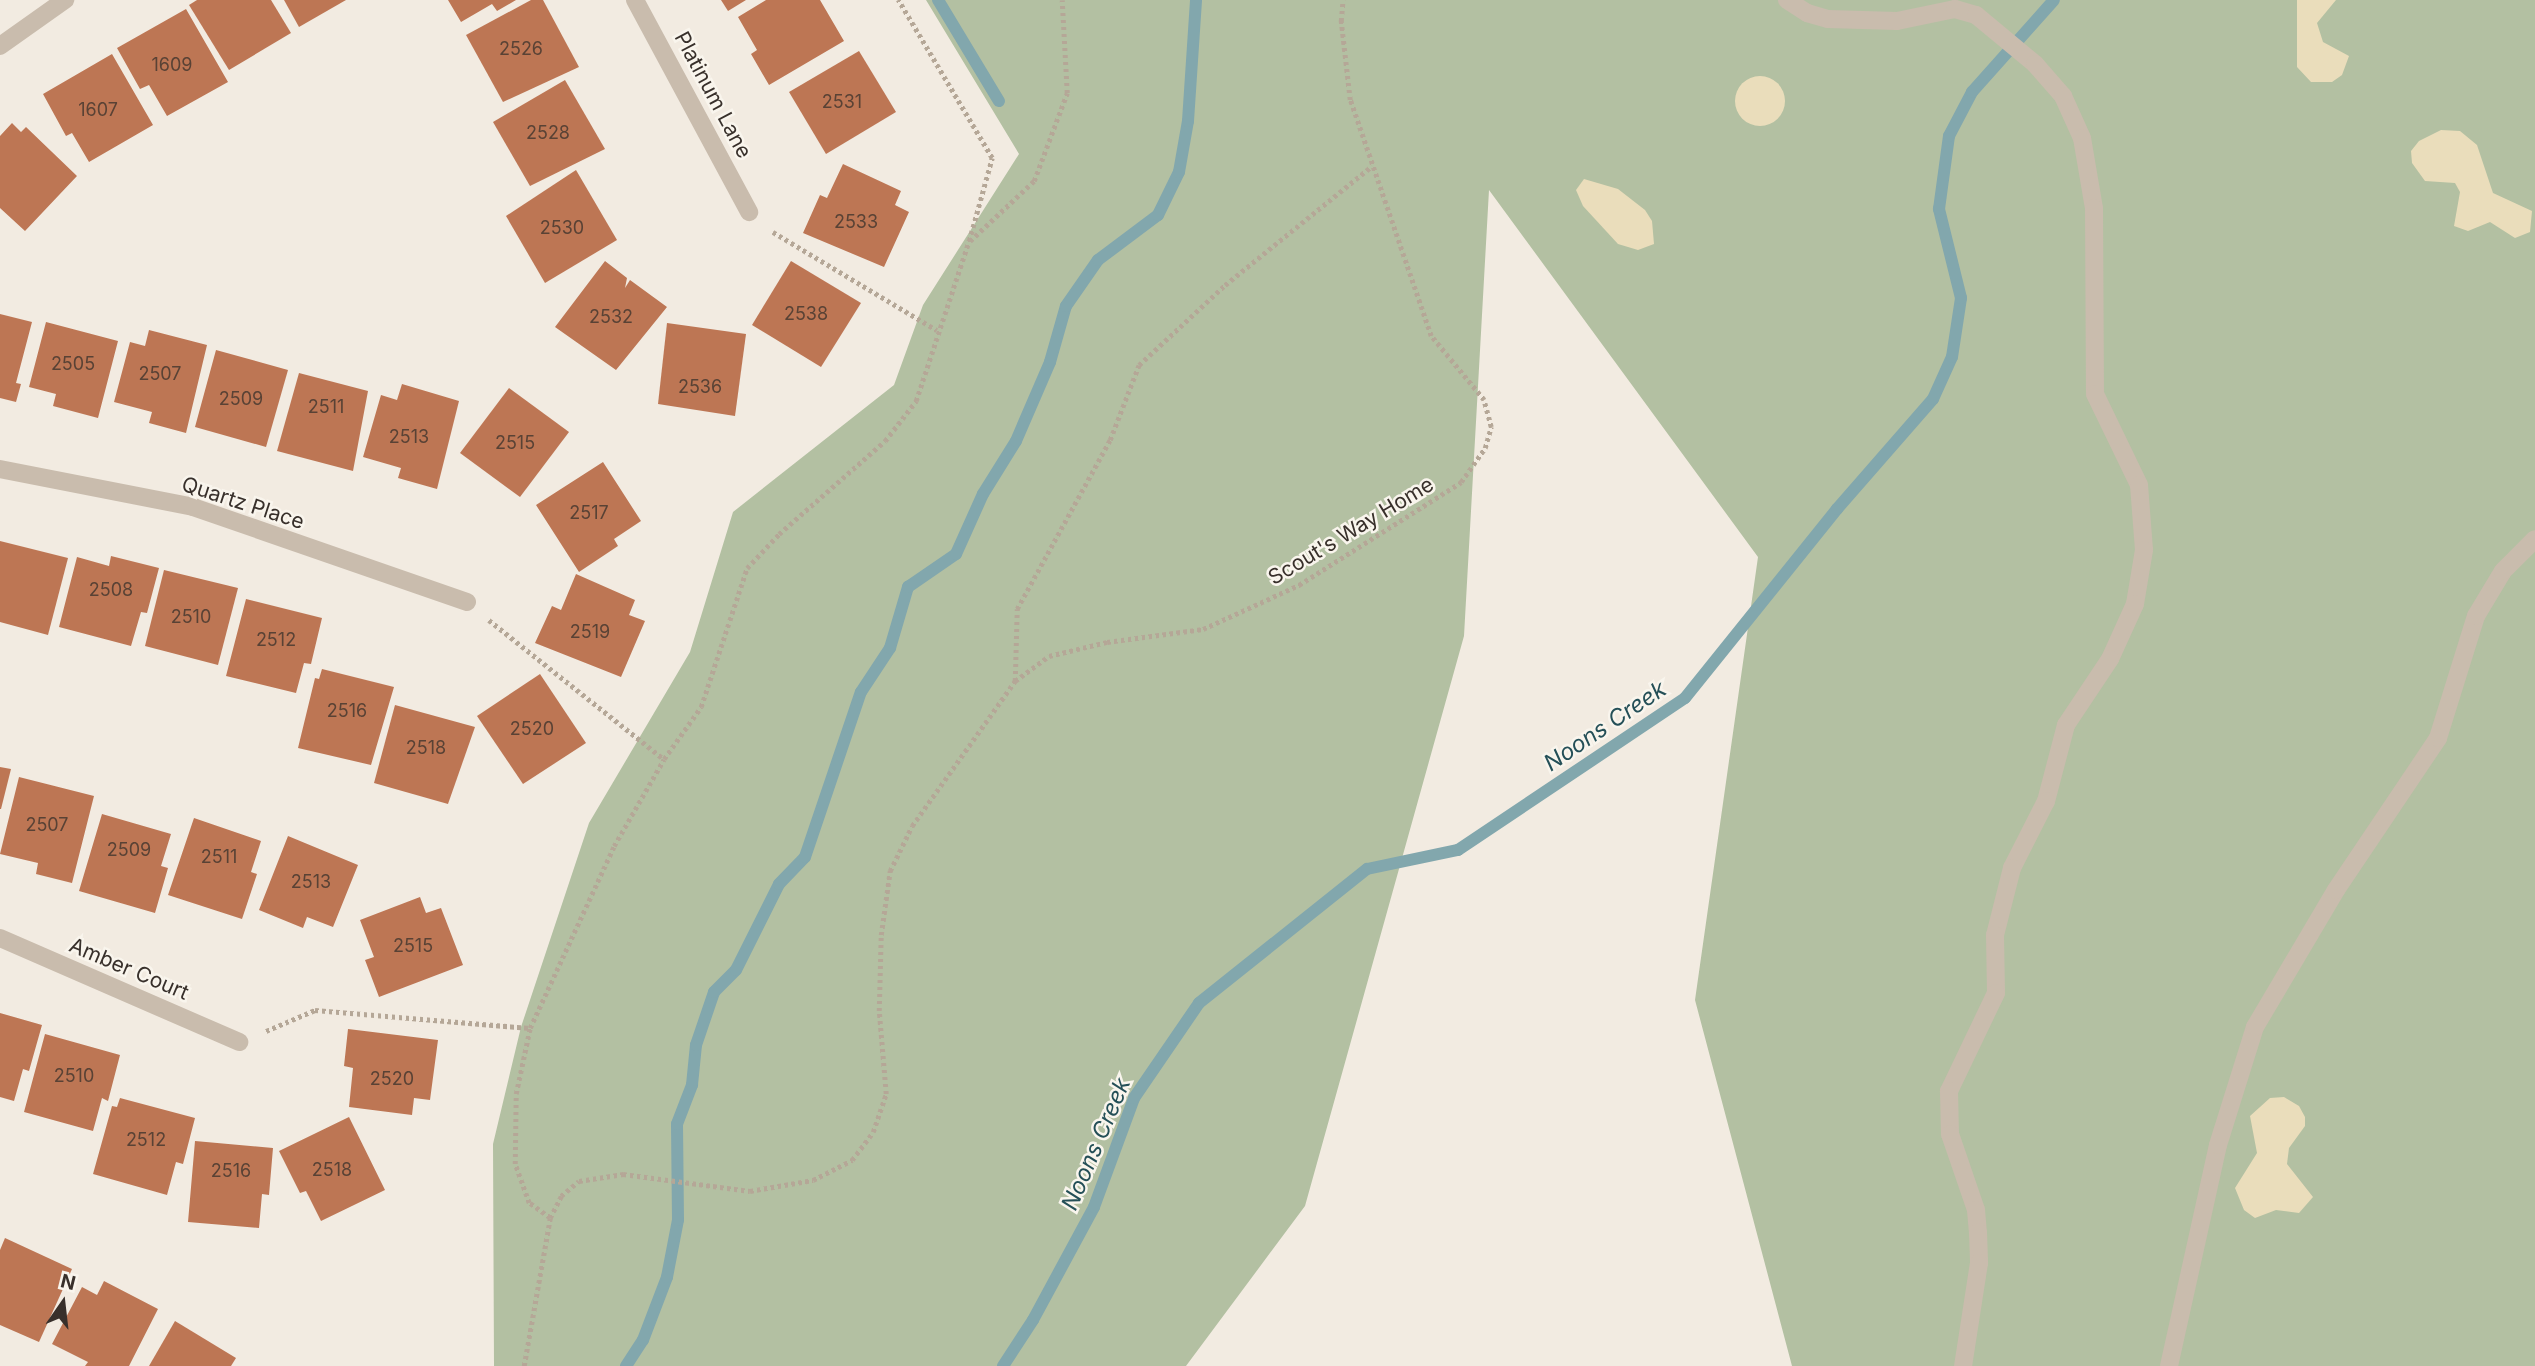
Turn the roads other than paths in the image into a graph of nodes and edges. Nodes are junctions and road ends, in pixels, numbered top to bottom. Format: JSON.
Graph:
{"nodes":[{"id":1,"x":65,"y":0,"type":"edge"},
{"id":2,"x":635,"y":0,"type":"edge"},
{"id":3,"x":1787,"y":0,"type":"edge"},
{"id":4,"x":0,"y":46,"type":"edge"},
{"id":5,"x":749,"y":212,"type":"road end"},
{"id":6,"x":0,"y":469,"type":"edge"},
{"id":7,"x":2535,"y":539,"type":"edge"},
{"id":8,"x":467,"y":603,"type":"road end"},
{"id":9,"x":0,"y":938,"type":"edge"},
{"id":10,"x":240,"y":1042,"type":"road end"},
{"id":11,"x":1964,"y":1366,"type":"edge"},
{"id":12,"x":2169,"y":1366,"type":"edge"}],
"edges":[{"from":1,"to":4,"type":"street"},
{"from":2,"to":5,"type":"street","name":"Platinum Lane"},
{"from":3,"to":11,"type":"street"},
{"from":6,"to":8,"type":"street","name":"Quartz Place"},
{"from":7,"to":12,"type":"street"},
{"from":9,"to":10,"type":"street","name":"Amber Court"}]}
